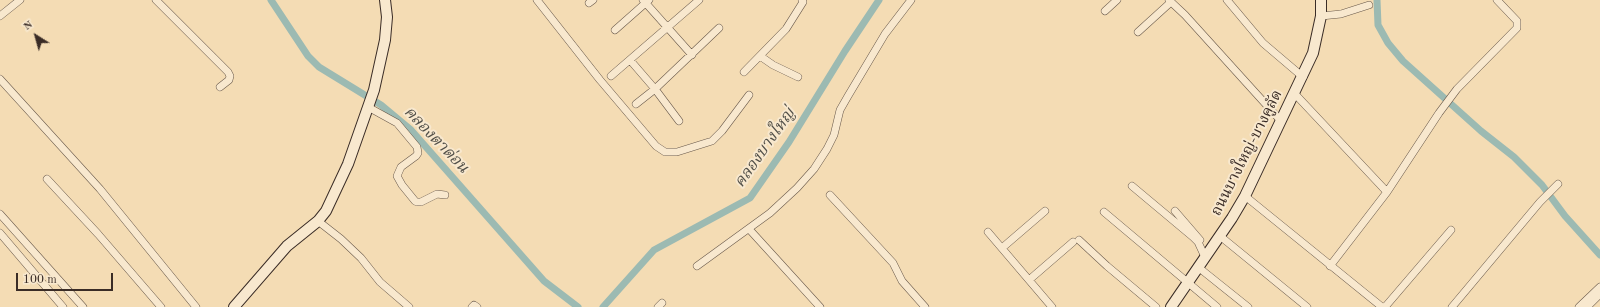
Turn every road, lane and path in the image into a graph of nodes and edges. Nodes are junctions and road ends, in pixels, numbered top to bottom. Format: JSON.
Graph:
{"nodes":[{"id":1,"x":20,"y":0,"type":"edge"},
{"id":2,"x":156,"y":0,"type":"edge"},
{"id":3,"x":385,"y":0,"type":"edge"},
{"id":4,"x":537,"y":0,"type":"edge"},
{"id":5,"x":699,"y":0,"type":"edge"},
{"id":6,"x":802,"y":0,"type":"edge"},
{"id":7,"x":911,"y":0,"type":"edge"},
{"id":8,"x":1117,"y":0,"type":"edge"},
{"id":9,"x":1227,"y":0,"type":"edge"},
{"id":10,"x":1321,"y":0,"type":"edge"},
{"id":11,"x":1497,"y":0,"type":"edge"},
{"id":12,"x":646,"y":1,"type":"edge"},
{"id":13,"x":1170,"y":1,"type":"edge"},
{"id":14,"x":1369,"y":6,"type":"dead end"},
{"id":15,"x":1105,"y":11,"type":"dead end"},
{"id":16,"x":0,"y":16,"type":"edge"},
{"id":17,"x":1321,"y":16,"type":"junction"},
{"id":18,"x":668,"y":28,"type":"junction"},
{"id":19,"x":719,"y":28,"type":"dead end"},
{"id":20,"x":616,"y":30,"type":"dead end"},
{"id":21,"x":1138,"y":32,"type":"dead end"},
{"id":22,"x":692,"y":55,"type":"junction"},
{"id":23,"x":760,"y":56,"type":"junction"},
{"id":24,"x":630,"y":60,"type":"junction"},
{"id":25,"x":744,"y":72,"type":"dead end"},
{"id":26,"x":611,"y":76,"type":"dead end"},
{"id":27,"x":798,"y":77,"type":"dead end"},
{"id":28,"x":1303,"y":77,"type":"junction"},
{"id":29,"x":0,"y":79,"type":"edge"},
{"id":30,"x":220,"y":87,"type":"dead end"},
{"id":31,"x":655,"y":89,"type":"junction"},
{"id":32,"x":1295,"y":94,"type":"junction"},
{"id":33,"x":749,"y":95,"type":"dead end"},
{"id":34,"x":636,"y":104,"type":"dead end"},
{"id":35,"x":369,"y":105,"type":"junction"},
{"id":36,"x":679,"y":121,"type":"dead end"},
{"id":37,"x":1281,"y":121,"type":"junction"},
{"id":38,"x":47,"y":179,"type":"dead end"},
{"id":39,"x":1132,"y":186,"type":"dead end"},
{"id":40,"x":1556,"y":186,"type":"dead end"},
{"id":41,"x":1387,"y":192,"type":"junction"},
{"id":42,"x":445,"y":195,"type":"dead end"},
{"id":43,"x":830,"y":195,"type":"dead end"},
{"id":44,"x":1245,"y":196,"type":"junction"},
{"id":45,"x":1045,"y":211,"type":"dead end"},
{"id":46,"x":1176,"y":211,"type":"dead end"},
{"id":47,"x":1104,"y":212,"type":"dead end"},
{"id":48,"x":0,"y":214,"type":"edge"},
{"id":49,"x":318,"y":221,"type":"junction"},
{"id":50,"x":750,"y":229,"type":"junction"},
{"id":51,"x":1451,"y":230,"type":"dead end"},
{"id":52,"x":988,"y":232,"type":"dead end"},
{"id":53,"x":0,"y":233,"type":"edge"},
{"id":54,"x":1220,"y":236,"type":"junction"},
{"id":55,"x":1002,"y":248,"type":"junction"},
{"id":56,"x":1201,"y":248,"type":"junction"},
{"id":57,"x":1205,"y":257,"type":"junction"},
{"id":58,"x":697,"y":266,"type":"dead end"},
{"id":59,"x":1330,"y":266,"type":"junction"},
{"id":60,"x":1198,"y":268,"type":"junction"},
{"id":61,"x":1029,"y":280,"type":"junction"},
{"id":62,"x":1188,"y":282,"type":"junction"},
{"id":63,"x":1600,"y":287,"type":"edge"},
{"id":64,"x":1600,"y":294,"type":"edge"},
{"id":65,"x":63,"y":307,"type":"edge"},
{"id":66,"x":83,"y":307,"type":"edge"},
{"id":67,"x":161,"y":307,"type":"edge"},
{"id":68,"x":196,"y":307,"type":"edge"},
{"id":69,"x":234,"y":307,"type":"edge"},
{"id":70,"x":410,"y":307,"type":"edge"},
{"id":71,"x":472,"y":307,"type":"edge"},
{"id":72,"x":477,"y":307,"type":"edge"},
{"id":73,"x":820,"y":307,"type":"edge"},
{"id":74,"x":925,"y":307,"type":"edge"},
{"id":75,"x":1052,"y":307,"type":"edge"},
{"id":76,"x":1156,"y":307,"type":"edge"},
{"id":77,"x":1171,"y":307,"type":"edge"},
{"id":78,"x":1217,"y":307,"type":"edge"},
{"id":79,"x":1248,"y":307,"type":"edge"},
{"id":80,"x":1308,"y":307,"type":"edge"},
{"id":81,"x":1383,"y":307,"type":"edge"},
{"id":82,"x":1452,"y":307,"type":"edge"},
{"id":83,"x":1579,"y":307,"type":"edge"},
{"id":84,"x":1587,"y":307,"type":"edge"}],
"edges":[{"from":1,"to":16,"type":"street"},
{"from":2,"to":30,"type":"street"},
{"from":3,"to":35,"type":"street"},
{"from":4,"to":33,"type":"street"},
{"from":5,"to":18,"type":"street"},
{"from":6,"to":23,"type":"street"},
{"from":7,"to":50,"type":"street"},
{"from":8,"to":15,"type":"street"},
{"from":9,"to":28,"type":"street"},
{"from":10,"to":17,"type":"street","name":"ถนนบางใหญ่-บางคูลัด"},
{"from":11,"to":41,"type":"street"},
{"from":12,"to":18,"type":"street"},
{"from":12,"to":20,"type":"street"},
{"from":13,"to":21,"type":"street"},
{"from":13,"to":37,"type":"street"},
{"from":14,"to":17,"type":"street"},
{"from":17,"to":28,"type":"street","name":"ถนนบางใหญ่-บางคูลัด"},
{"from":18,"to":22,"type":"street"},
{"from":18,"to":24,"type":"street"},
{"from":19,"to":22,"type":"street"},
{"from":22,"to":31,"type":"street"},
{"from":23,"to":25,"type":"street"},
{"from":23,"to":27,"type":"street"},
{"from":24,"to":26,"type":"street"},
{"from":24,"to":31,"type":"street"},
{"from":28,"to":32,"type":"street","name":"ถนนบางใหญ่-บางคูลัด"},
{"from":29,"to":68,"type":"street"},
{"from":31,"to":34,"type":"street"},
{"from":31,"to":36,"type":"street"},
{"from":32,"to":37,"type":"street","name":"ถนนบางใหญ่-บางคูลัด"},
{"from":32,"to":41,"type":"street"},
{"from":35,"to":42,"type":"street"},
{"from":35,"to":49,"type":"street"},
{"from":37,"to":44,"type":"street","name":"ถนนบางใหญ่-บางคูลัด"},
{"from":38,"to":67,"type":"street"},
{"from":39,"to":56,"type":"street"},
{"from":40,"to":82,"type":"street"},
{"from":41,"to":59,"type":"street"},
{"from":43,"to":74,"type":"street"},
{"from":44,"to":54,"type":"street","name":"ถนนบางใหญ่-บางคูลัด"},
{"from":44,"to":59,"type":"street"},
{"from":45,"to":55,"type":"street"},
{"from":46,"to":56,"type":"street"},
{"from":47,"to":62,"type":"street"},
{"from":48,"to":66,"type":"street"},
{"from":49,"to":69,"type":"street"},
{"from":49,"to":70,"type":"street"},
{"from":50,"to":58,"type":"street"},
{"from":50,"to":73,"type":"street"},
{"from":51,"to":81,"type":"street"},
{"from":52,"to":55,"type":"street"},
{"from":53,"to":65,"type":"street"},
{"from":54,"to":57,"type":"street","name":"ถนนบางใหญ่-บางคูลัด"},
{"from":54,"to":80,"type":"street"},
{"from":55,"to":61,"type":"street"},
{"from":56,"to":57,"type":"street"},
{"from":57,"to":60,"type":"street","name":"ถนนบางใหญ่-บางคูลัด"},
{"from":59,"to":81,"type":"street"},
{"from":60,"to":62,"type":"street","name":"ถนนบางใหญ่-บางคูลัด"},
{"from":60,"to":79,"type":"street"},
{"from":61,"to":75,"type":"street"},
{"from":61,"to":76,"type":"street"},
{"from":62,"to":77,"type":"street","name":"ถนนบางใหญ่-บางคูลัด"},
{"from":62,"to":78,"type":"street"},
{"from":63,"to":83,"type":"street"},
{"from":64,"to":84,"type":"street"},
{"from":71,"to":72,"type":"street"}]}
